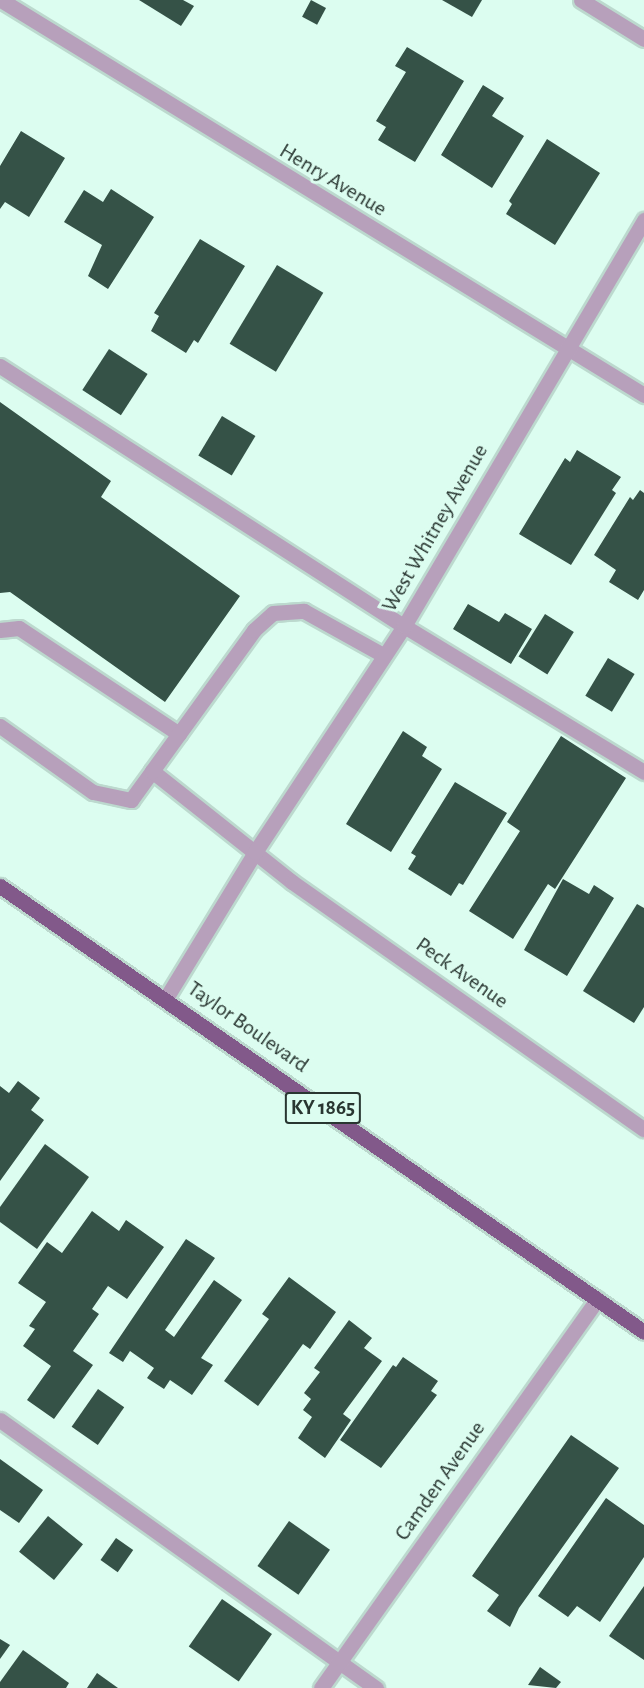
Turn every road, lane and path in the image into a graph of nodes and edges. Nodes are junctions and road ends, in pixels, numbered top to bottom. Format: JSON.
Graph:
{"nodes":[{"id":1,"x":581,"y":0,"type":"edge"},
{"id":2,"x":1,"y":1,"type":"edge"},
{"id":3,"x":644,"y":39,"type":"edge"},
{"id":4,"x":644,"y":220,"type":"edge"},
{"id":5,"x":566,"y":348,"type":"junction"},
{"id":6,"x":0,"y":366,"type":"edge"},
{"id":7,"x":644,"y":395,"type":"edge"},
{"id":8,"x":404,"y":626,"type":"junction"},
{"id":9,"x":0,"y":630,"type":"edge"},
{"id":10,"x":383,"y":655,"type":"junction"},
{"id":11,"x":0,"y":726,"type":"edge"},
{"id":12,"x":179,"y":734,"type":"junction"},
{"id":13,"x":152,"y":771,"type":"junction"},
{"id":14,"x":644,"y":772,"type":"edge"},
{"id":15,"x":255,"y":852,"type":"junction"},
{"id":16,"x":0,"y":886,"type":"edge"},
{"id":17,"x":166,"y":998,"type":"junction"},
{"id":18,"x":644,"y":1129,"type":"edge"},
{"id":19,"x":597,"y":1299,"type":"junction"},
{"id":20,"x":644,"y":1332,"type":"edge"},
{"id":21,"x":0,"y":1420,"type":"edge"},
{"id":22,"x":339,"y":1662,"type":"junction"},
{"id":23,"x":321,"y":1688,"type":"edge"},
{"id":24,"x":376,"y":1688,"type":"edge"}],
"edges":[{"from":1,"to":3,"type":"street"},
{"from":2,"to":5,"type":"street","name":"Henry Avenue"},
{"from":4,"to":5,"type":"street","name":"West Whitney Avenue"},
{"from":5,"to":7,"type":"street","name":"Henry Avenue"},
{"from":5,"to":8,"type":"street","name":"West Whitney Avenue"},
{"from":6,"to":8,"type":"street"},
{"from":8,"to":10,"type":"street","name":"West Whitney Avenue"},
{"from":8,"to":14,"type":"street"},
{"from":9,"to":12,"type":"street"},
{"from":10,"to":12,"type":"street"},
{"from":10,"to":15,"type":"street","name":"West Whitney Avenue"},
{"from":11,"to":13,"type":"street"},
{"from":12,"to":13,"type":"street"},
{"from":13,"to":15,"type":"street","name":"Peck Avenue"},
{"from":15,"to":17,"type":"street","name":"West Whitney Avenue"},
{"from":15,"to":18,"type":"street","name":"Peck Avenue"},
{"from":16,"to":17,"type":"main road","name":"Taylor Boulevard","number":"KY 1865"},
{"from":17,"to":19,"type":"main road","name":"Taylor Boulevard","number":"KY 1865"},
{"from":19,"to":20,"type":"main road","name":"Taylor Boulevard","number":"KY 1865"},
{"from":19,"to":22,"type":"street","name":"Camden Avenue"},
{"from":21,"to":22,"type":"street"},
{"from":22,"to":23,"type":"street","name":"Camden Avenue"},
{"from":22,"to":24,"type":"street"}]}
